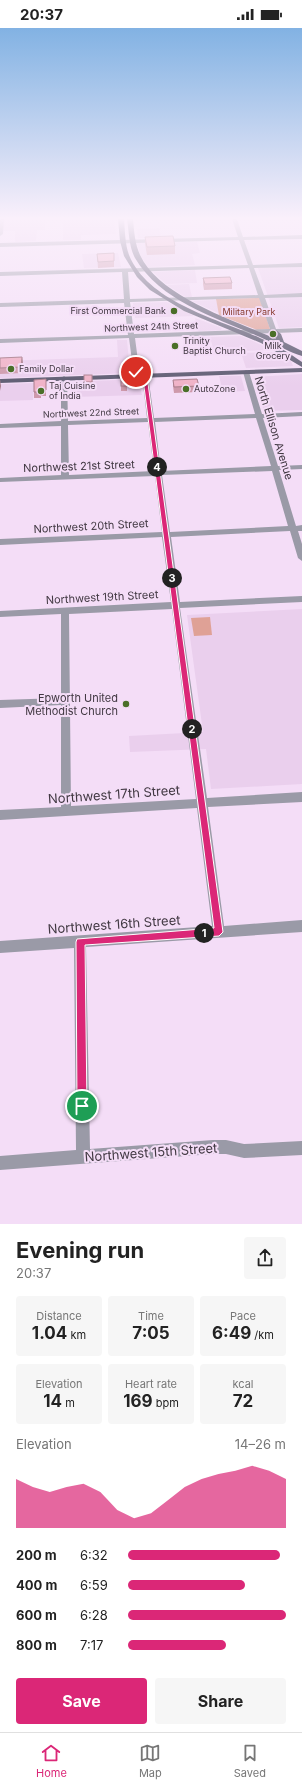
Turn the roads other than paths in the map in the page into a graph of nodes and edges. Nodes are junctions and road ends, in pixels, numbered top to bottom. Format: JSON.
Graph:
{"nodes":[{"id":1,"x":125,"y":275,"type":"edge"},
{"id":2,"x":139,"y":275,"type":"edge"},
{"id":3,"x":150,"y":275,"type":"edge"},
{"id":4,"x":254,"y":275,"type":"edge"},
{"id":5,"x":302,"y":295,"type":"edge"},
{"id":6,"x":262,"y":296,"type":"junction"},
{"id":7,"x":183,"y":299,"type":"junction"},
{"id":8,"x":170,"y":300,"type":"junction"},
{"id":9,"x":128,"y":301,"type":"junction"},
{"id":10,"x":0,"y":306,"type":"edge"},
{"id":11,"x":226,"y":330,"type":"junction"},
{"id":12,"x":274,"y":330,"type":"junction"},
{"id":13,"x":302,"y":330,"type":"edge"},
{"id":14,"x":258,"y":332,"type":"junction"},
{"id":15,"x":242,"y":333,"type":"junction"},
{"id":16,"x":132,"y":337,"type":"junction"},
{"id":17,"x":0,"y":341,"type":"edge"},
{"id":18,"x":281,"y":343,"type":"junction"},
{"id":19,"x":302,"y":354,"type":"edge"},
{"id":20,"x":302,"y":365,"type":"edge"},
{"id":21,"x":302,"y":370,"type":"edge"},
{"id":22,"x":246,"y":372,"type":"junction"},
{"id":23,"x":136,"y":376,"type":"junction"},
{"id":24,"x":145,"y":376,"type":"junction"},
{"id":25,"x":64,"y":378,"type":"junction"},
{"id":26,"x":0,"y":381,"type":"edge"},
{"id":27,"x":302,"y":414,"type":"edge"},
{"id":28,"x":260,"y":416,"type":"junction"},
{"id":29,"x":151,"y":420,"type":"junction"},
{"id":30,"x":64,"y":423,"type":"junction"},
{"id":31,"x":0,"y":426,"type":"edge"},
{"id":32,"x":302,"y":467,"type":"edge"},
{"id":33,"x":275,"y":468,"type":"junction"},
{"id":34,"x":158,"y":473,"type":"junction"},
{"id":35,"x":65,"y":477,"type":"junction"},
{"id":36,"x":0,"y":480,"type":"edge"},
{"id":37,"x":293,"y":528,"type":"junction"},
{"id":38,"x":302,"y":528,"type":"edge"},
{"id":39,"x":166,"y":534,"type":"junction"},
{"id":40,"x":0,"y":542,"type":"edge"},
{"id":41,"x":302,"y":558,"type":"edge"},
{"id":42,"x":302,"y":599,"type":"edge"},
{"id":43,"x":176,"y":606,"type":"junction"},
{"id":44,"x":65,"y":611,"type":"junction"},
{"id":45,"x":0,"y":614,"type":"edge"},
{"id":46,"x":66,"y":701,"type":"junction"},
{"id":47,"x":0,"y":704,"type":"edge"},
{"id":48,"x":302,"y":797,"type":"edge"},
{"id":49,"x":202,"y":803,"type":"junction"},
{"id":50,"x":66,"y":811,"type":"junction"},
{"id":51,"x":0,"y":815,"type":"edge"},
{"id":52,"x":302,"y":926,"type":"edge"},
{"id":53,"x":219,"y":932,"type":"junction"},
{"id":54,"x":80,"y":942,"type":"junction"},
{"id":55,"x":0,"y":947,"type":"edge"},
{"id":56,"x":302,"y":1148,"type":"edge"},
{"id":57,"x":83,"y":1157,"type":"junction"},
{"id":58,"x":0,"y":1163,"type":"edge"}],
"edges":[{"from":1,"to":9,"type":"street"},
{"from":2,"to":8,"type":"main road"},
{"from":3,"to":7,"type":"main road"},
{"from":4,"to":6,"type":"street"},
{"from":5,"to":6,"type":"street"},
{"from":6,"to":7,"type":"street"},
{"from":6,"to":12,"type":"street"},
{"from":7,"to":8,"type":"street"},
{"from":7,"to":14,"type":"main road"},
{"from":8,"to":9,"type":"street"},
{"from":8,"to":11,"type":"main road"},
{"from":9,"to":10,"type":"street"},
{"from":9,"to":16,"type":"street"},
{"from":11,"to":15,"type":"main road"},
{"from":11,"to":16,"type":"street","name":"Northwest 24th Street"},
{"from":12,"to":13,"type":"street"},
{"from":12,"to":14,"type":"street"},
{"from":12,"to":18,"type":"main road"},
{"from":14,"to":15,"type":"street"},
{"from":14,"to":18,"type":"main road"},
{"from":15,"to":20,"type":"main road"},
{"from":16,"to":17,"type":"street","name":"Northwest 24th Street"},
{"from":16,"to":23,"type":"street"},
{"from":18,"to":19,"type":"main road"},
{"from":21,"to":22,"type":"main road"},
{"from":22,"to":24,"type":"main road"},
{"from":22,"to":28,"type":"street","name":"North Ellison Avenue"},
{"from":23,"to":24,"type":"main road"},
{"from":23,"to":25,"type":"main road"},
{"from":24,"to":29,"type":"street"},
{"from":25,"to":26,"type":"main road"},
{"from":25,"to":30,"type":"street"},
{"from":27,"to":28,"type":"street","name":"Northwest 22nd Street"},
{"from":28,"to":29,"type":"street","name":"Northwest 22nd Street"},
{"from":28,"to":33,"type":"street","name":"North Ellison Avenue"},
{"from":29,"to":30,"type":"street","name":"Northwest 22nd Street"},
{"from":29,"to":34,"type":"street"},
{"from":30,"to":31,"type":"street","name":"Northwest 22nd Street"},
{"from":30,"to":35,"type":"street"},
{"from":32,"to":33,"type":"street","name":"Northwest 21st Street"},
{"from":33,"to":34,"type":"street","name":"Northwest 21st Street"},
{"from":33,"to":37,"type":"street","name":"North Ellison Avenue"},
{"from":34,"to":35,"type":"street","name":"Northwest 21st Street"},
{"from":34,"to":39,"type":"street"},
{"from":35,"to":36,"type":"street","name":"Northwest 21st Street"},
{"from":37,"to":38,"type":"street","name":"Northwest 20th Street"},
{"from":37,"to":39,"type":"street","name":"Northwest 20th Street"},
{"from":37,"to":41,"type":"street","name":"North Ellison Avenue"},
{"from":39,"to":40,"type":"street","name":"Northwest 20th Street"},
{"from":39,"to":43,"type":"street"},
{"from":42,"to":43,"type":"street","name":"Northwest 19th Street"},
{"from":43,"to":44,"type":"street","name":"Northwest 19th Street"},
{"from":43,"to":49,"type":"street"},
{"from":44,"to":45,"type":"street","name":"Northwest 19th Street"},
{"from":44,"to":46,"type":"street"},
{"from":46,"to":47,"type":"street"},
{"from":46,"to":50,"type":"street"},
{"from":48,"to":49,"type":"street","name":"Northwest 17th Street"},
{"from":49,"to":50,"type":"street","name":"Northwest 17th Street"},
{"from":49,"to":53,"type":"street"},
{"from":50,"to":51,"type":"street","name":"Northwest 17th Street"},
{"from":52,"to":53,"type":"street","name":"Northwest 16th Street"},
{"from":53,"to":54,"type":"street","name":"Northwest 16th Street"},
{"from":54,"to":55,"type":"street","name":"Northwest 16th Street"},
{"from":54,"to":57,"type":"street"},
{"from":56,"to":57,"type":"street","name":"Northwest 15th Street"},
{"from":57,"to":58,"type":"street","name":"Northwest 15th Street"}]}
